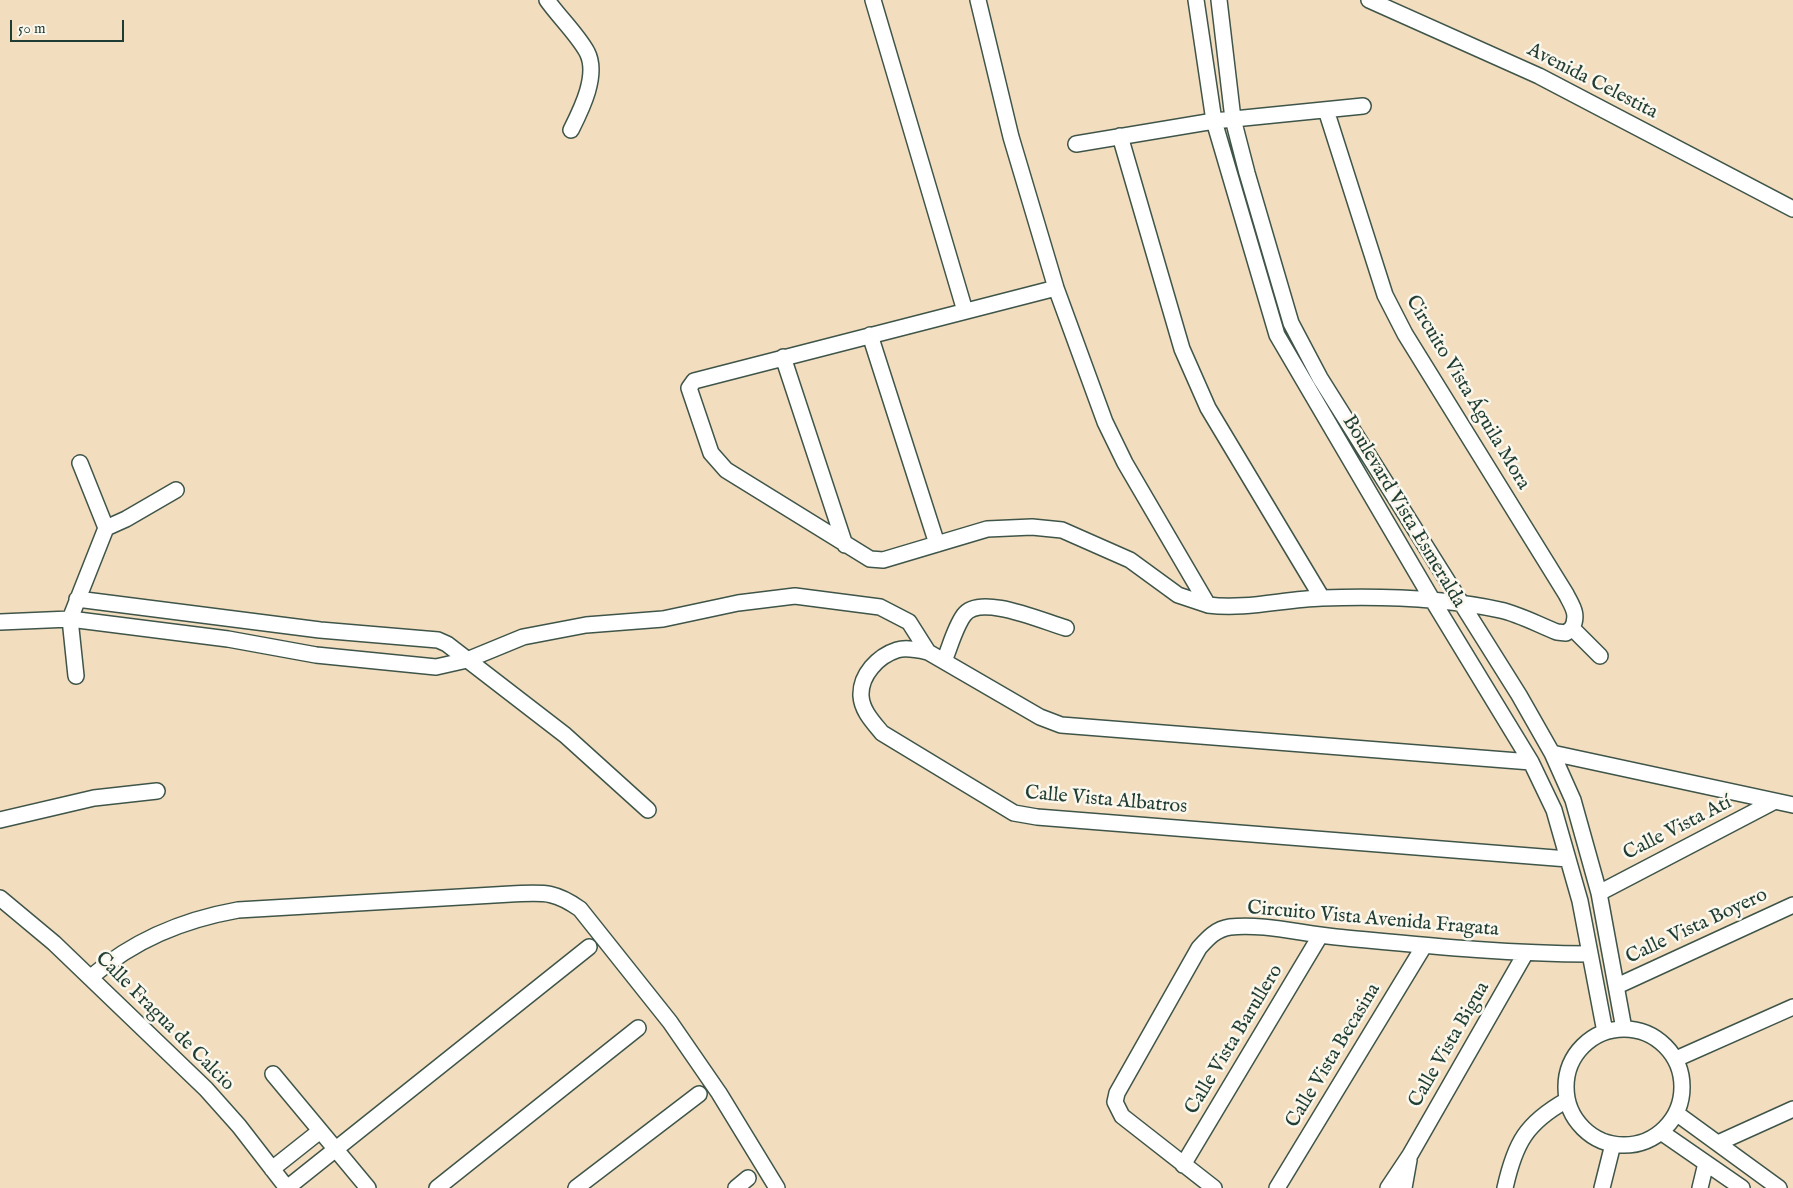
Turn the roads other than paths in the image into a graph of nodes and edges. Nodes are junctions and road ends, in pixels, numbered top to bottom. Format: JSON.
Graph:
{"nodes":[{"id":1,"x":547,"y":0,"type":"edge"},
{"id":2,"x":873,"y":0,"type":"edge"},
{"id":3,"x":978,"y":0,"type":"edge"},
{"id":4,"x":1196,"y":0,"type":"edge"},
{"id":5,"x":1219,"y":0,"type":"edge"},
{"id":6,"x":1369,"y":0,"type":"edge"},
{"id":7,"x":1363,"y":106,"type":"dead end"},
{"id":8,"x":1326,"y":110,"type":"junction"},
{"id":9,"x":1233,"y":119,"type":"junction"},
{"id":10,"x":1214,"y":122,"type":"junction"},
{"id":11,"x":570,"y":130,"type":"dead end"},
{"id":12,"x":1120,"y":136,"type":"junction"},
{"id":13,"x":1076,"y":144,"type":"dead end"},
{"id":14,"x":1793,"y":209,"type":"edge"},
{"id":15,"x":1056,"y":288,"type":"junction"},
{"id":16,"x":965,"y":311,"type":"junction"},
{"id":17,"x":870,"y":335,"type":"junction"},
{"id":18,"x":783,"y":357,"type":"junction"},
{"id":19,"x":80,"y":463,"type":"dead end"},
{"id":20,"x":176,"y":490,"type":"dead end"},
{"id":21,"x":106,"y":528,"type":"junction"},
{"id":22,"x":937,"y":544,"type":"junction"},
{"id":23,"x":845,"y":545,"type":"junction"},
{"id":24,"x":1322,"y":598,"type":"junction"},
{"id":25,"x":77,"y":599,"type":"junction"},
{"id":26,"x":1432,"y":601,"type":"junction"},
{"id":27,"x":1462,"y":604,"type":"junction"},
{"id":28,"x":1208,"y":605,"type":"junction"},
{"id":29,"x":70,"y":619,"type":"junction"},
{"id":30,"x":0,"y":622,"type":"edge"},
{"id":31,"x":1066,"y":628,"type":"dead end"},
{"id":32,"x":1572,"y":628,"type":"junction"},
{"id":33,"x":928,"y":652,"type":"junction"},
{"id":34,"x":1600,"y":656,"type":"dead end"},
{"id":35,"x":467,"y":660,"type":"junction"},
{"id":36,"x":944,"y":661,"type":"junction"},
{"id":37,"x":76,"y":676,"type":"dead end"},
{"id":38,"x":1552,"y":753,"type":"junction"},
{"id":39,"x":1531,"y":762,"type":"junction"},
{"id":40,"x":158,"y":791,"type":"dead end"},
{"id":41,"x":1775,"y":801,"type":"junction"},
{"id":42,"x":1793,"y":805,"type":"edge"},
{"id":43,"x":648,"y":810,"type":"dead end"},
{"id":44,"x":0,"y":820,"type":"edge"},
{"id":45,"x":1568,"y":859,"type":"junction"},
{"id":46,"x":1599,"y":893,"type":"junction"},
{"id":47,"x":0,"y":898,"type":"edge"},
{"id":48,"x":1793,"y":905,"type":"edge"},
{"id":49,"x":1320,"y":936,"type":"junction"},
{"id":50,"x":1424,"y":946,"type":"junction"},
{"id":51,"x":589,"y":947,"type":"dead end"},
{"id":52,"x":1525,"y":954,"type":"junction"},
{"id":53,"x":1590,"y":954,"type":"junction"},
{"id":54,"x":91,"y":978,"type":"junction"},
{"id":55,"x":1617,"y":986,"type":"junction"},
{"id":56,"x":1793,"y":1007,"type":"edge"},
{"id":57,"x":638,"y":1028,"type":"dead end"},
{"id":58,"x":1624,"y":1028,"type":"junction"},
{"id":59,"x":1605,"y":1032,"type":"junction"},
{"id":60,"x":1676,"y":1058,"type":"junction"},
{"id":61,"x":273,"y":1074,"type":"dead end"},
{"id":62,"x":698,"y":1094,"type":"dead end"},
{"id":63,"x":1567,"y":1100,"type":"junction"},
{"id":64,"x":1793,"y":1109,"type":"edge"},
{"id":65,"x":1676,"y":1113,"type":"junction"},
{"id":66,"x":320,"y":1131,"type":"junction"},
{"id":67,"x":1661,"y":1132,"type":"junction"},
{"id":68,"x":1718,"y":1143,"type":"junction"},
{"id":69,"x":1613,"y":1144,"type":"junction"},
{"id":70,"x":336,"y":1149,"type":"junction"},
{"id":71,"x":1410,"y":1155,"type":"junction"},
{"id":72,"x":1706,"y":1163,"type":"junction"},
{"id":73,"x":1183,"y":1165,"type":"junction"},
{"id":74,"x":272,"y":1169,"type":"junction"},
{"id":75,"x":748,"y":1178,"type":"dead end"},
{"id":76,"x":287,"y":1188,"type":"edge"},
{"id":77,"x":368,"y":1188,"type":"edge"},
{"id":78,"x":437,"y":1188,"type":"edge"},
{"id":79,"x":576,"y":1188,"type":"edge"},
{"id":80,"x":736,"y":1188,"type":"edge"},
{"id":81,"x":777,"y":1188,"type":"edge"},
{"id":82,"x":1214,"y":1188,"type":"edge"},
{"id":83,"x":1277,"y":1188,"type":"edge"},
{"id":84,"x":1388,"y":1188,"type":"edge"},
{"id":85,"x":1404,"y":1188,"type":"edge"},
{"id":86,"x":1504,"y":1188,"type":"edge"},
{"id":87,"x":1602,"y":1188,"type":"edge"},
{"id":88,"x":1700,"y":1188,"type":"edge"},
{"id":89,"x":1742,"y":1188,"type":"edge"},
{"id":90,"x":1779,"y":1188,"type":"edge"}],
"edges":[{"from":1,"to":11,"type":"street"},
{"from":2,"to":16,"type":"street"},
{"from":3,"to":15,"type":"street"},
{"from":4,"to":10,"type":"street","name":"Boulevard Vista Esmeralda"},
{"from":5,"to":9,"type":"street","name":"Boulevard Vista Esmeralda"},
{"from":6,"to":14,"type":"street","name":"Avenida Celestita"},
{"from":7,"to":8,"type":"street"},
{"from":8,"to":9,"type":"street"},
{"from":8,"to":32,"type":"street","name":"Circuito Vista Águila Mora"},
{"from":9,"to":10,"type":"street"},
{"from":9,"to":27,"type":"street","name":"Boulevard Vista Esmeralda"},
{"from":10,"to":12,"type":"street"},
{"from":10,"to":26,"type":"street","name":"Boulevard Vista Esmeralda"},
{"from":12,"to":13,"type":"street"},
{"from":12,"to":24,"type":"street"},
{"from":15,"to":16,"type":"street"},
{"from":15,"to":28,"type":"street"},
{"from":16,"to":17,"type":"street"},
{"from":17,"to":18,"type":"street"},
{"from":17,"to":22,"type":"street"},
{"from":18,"to":23,"type":"street"},
{"from":18,"to":23,"type":"street"},
{"from":19,"to":21,"type":"street"},
{"from":20,"to":21,"type":"street"},
{"from":21,"to":25,"type":"street"},
{"from":22,"to":23,"type":"street"},
{"from":22,"to":28,"type":"street"},
{"from":24,"to":26,"type":"street"},
{"from":24,"to":28,"type":"street"},
{"from":25,"to":29,"type":"street"},
{"from":25,"to":35,"type":"street"},
{"from":26,"to":27,"type":"street"},
{"from":26,"to":39,"type":"street","name":"Boulevard Vista Esmeralda"},
{"from":27,"to":32,"type":"street"},
{"from":27,"to":38,"type":"street","name":"Boulevard Vista Esmeralda"},
{"from":29,"to":30,"type":"street"},
{"from":29,"to":35,"type":"street"},
{"from":29,"to":37,"type":"street"},
{"from":31,"to":36,"type":"street"},
{"from":32,"to":34,"type":"street"},
{"from":33,"to":35,"type":"street"},
{"from":33,"to":36,"type":"street","name":"Calle Vista Albatros"},
{"from":33,"to":45,"type":"street","name":"Calle Vista Albatros"},
{"from":35,"to":43,"type":"street"},
{"from":36,"to":39,"type":"street","name":"Calle Vista Albatros"},
{"from":38,"to":41,"type":"street"},
{"from":38,"to":46,"type":"street","name":"Boulevard Vista Esmeralda"},
{"from":39,"to":45,"type":"street","name":"Boulevard Vista Esmeralda"},
{"from":40,"to":44,"type":"street"},
{"from":41,"to":42,"type":"street"},
{"from":41,"to":46,"type":"street","name":"Calle Vista Atí"},
{"from":45,"to":53,"type":"street","name":"Boulevard Vista Esmeralda"},
{"from":46,"to":55,"type":"street","name":"Boulevard Vista Esmeralda"},
{"from":47,"to":54,"type":"street","name":"Calle Fragua de Calcio"},
{"from":48,"to":55,"type":"street","name":"Calle Vista Boyero"},
{"from":49,"to":50,"type":"street","name":"Circuito Vista Avenida Fragata"},
{"from":49,"to":73,"type":"street","name":"Calle Vista Barullero"},
{"from":49,"to":73,"type":"street","name":"Circuito Vista Avenida Fragata"},
{"from":50,"to":52,"type":"street","name":"Circuito Vista Avenida Fragata"},
{"from":50,"to":83,"type":"street","name":"Calle Vista Becasina"},
{"from":51,"to":70,"type":"street"},
{"from":52,"to":53,"type":"street","name":"Circuito Vista Avenida Fragata"},
{"from":52,"to":71,"type":"street","name":"Calle Vista Bigua"},
{"from":53,"to":59,"type":"street","name":"Boulevard Vista Esmeralda"},
{"from":54,"to":74,"type":"street","name":"Calle Fragua de Calcio"},
{"from":54,"to":81,"type":"street"},
{"from":55,"to":58,"type":"street","name":"Boulevard Vista Esmeralda"},
{"from":56,"to":60,"type":"street"},
{"from":57,"to":78,"type":"street"},
{"from":58,"to":59,"type":"street"},
{"from":58,"to":60,"type":"street"},
{"from":59,"to":63,"type":"street"},
{"from":60,"to":65,"type":"street"},
{"from":61,"to":66,"type":"street"},
{"from":62,"to":79,"type":"street"},
{"from":63,"to":69,"type":"street"},
{"from":63,"to":86,"type":"street"},
{"from":64,"to":68,"type":"street"},
{"from":65,"to":67,"type":"street"},
{"from":65,"to":68,"type":"street"},
{"from":66,"to":70,"type":"street"},
{"from":66,"to":74,"type":"street"},
{"from":67,"to":69,"type":"street"},
{"from":67,"to":72,"type":"street"},
{"from":68,"to":90,"type":"street"},
{"from":69,"to":87,"type":"street"},
{"from":70,"to":76,"type":"street"},
{"from":70,"to":77,"type":"street"},
{"from":71,"to":84,"type":"street","name":"Calle Vista Bigua"},
{"from":71,"to":85,"type":"street","name":"Calle Vista Bigua"},
{"from":72,"to":88,"type":"street"},
{"from":72,"to":89,"type":"street"},
{"from":73,"to":82,"type":"street","name":"Circuito Vista Avenida Fragata"},
{"from":74,"to":76,"type":"street","name":"Calle Fragua de Calcio"},
{"from":75,"to":80,"type":"street"}]}
